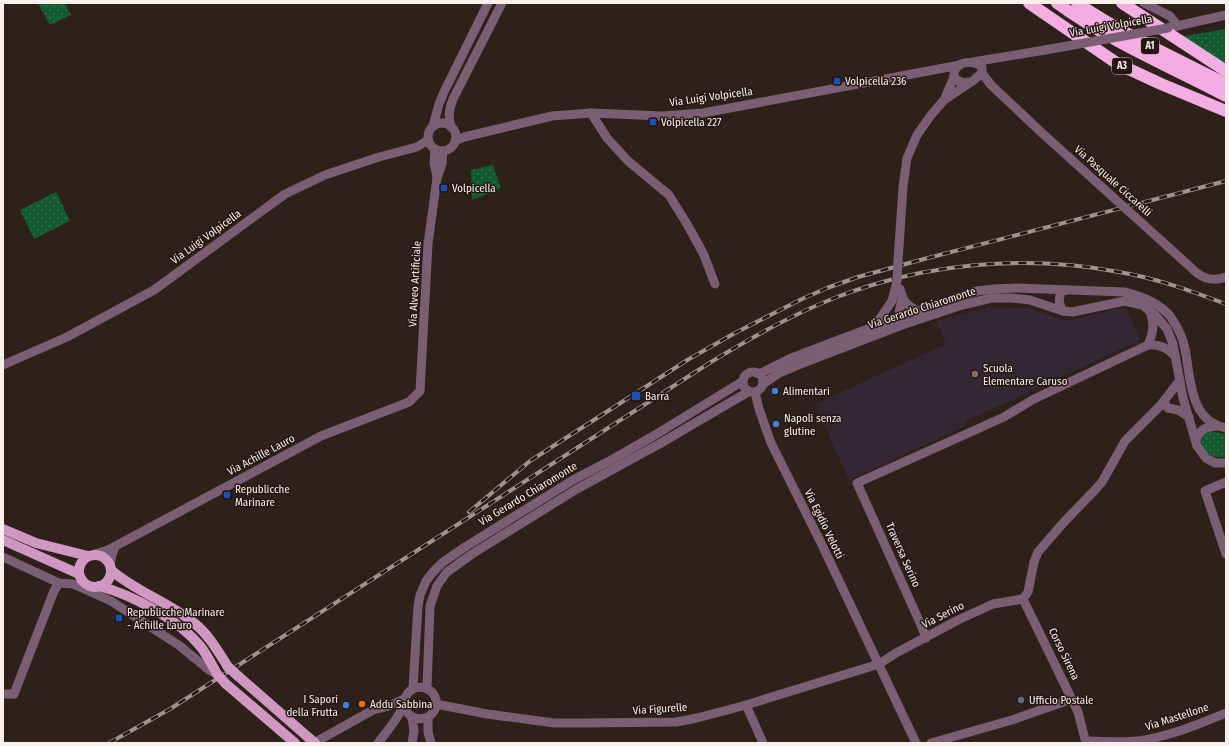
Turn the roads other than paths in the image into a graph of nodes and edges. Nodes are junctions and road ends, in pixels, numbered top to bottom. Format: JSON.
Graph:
{"nodes":[{"id":1,"x":488,"y":3,"type":"edge"},
{"id":2,"x":502,"y":3,"type":"edge"},
{"id":3,"x":1029,"y":3,"type":"edge"},
{"id":4,"x":1057,"y":3,"type":"edge"},
{"id":5,"x":1077,"y":3,"type":"edge"},
{"id":6,"x":1122,"y":3,"type":"edge"},
{"id":7,"x":1144,"y":3,"type":"edge"},
{"id":8,"x":1226,"y":15,"type":"edge"},
{"id":9,"x":1178,"y":26,"type":"junction"},
{"id":10,"x":999,"y":58,"type":"junction"},
{"id":11,"x":973,"y":62,"type":"junction"},
{"id":12,"x":960,"y":65,"type":"junction"},
{"id":13,"x":937,"y":69,"type":"junction"},
{"id":14,"x":1226,"y":71,"type":"edge"},
{"id":15,"x":982,"y":72,"type":"junction"},
{"id":16,"x":954,"y":75,"type":"junction"},
{"id":17,"x":973,"y":81,"type":"junction"},
{"id":18,"x":1226,"y":84,"type":"edge"},
{"id":19,"x":991,"y":85,"type":"junction"},
{"id":20,"x":1226,"y":96,"type":"edge"},
{"id":21,"x":944,"y":100,"type":"junction"},
{"id":22,"x":1226,"y":111,"type":"edge"},
{"id":23,"x":591,"y":113,"type":"junction"},
{"id":24,"x":433,"y":126,"type":"junction"},
{"id":25,"x":453,"y":134,"type":"junction"},
{"id":26,"x":428,"y":140,"type":"junction"},
{"id":27,"x":439,"y":150,"type":"junction"},
{"id":28,"x":1226,"y":277,"type":"edge"},
{"id":29,"x":715,"y":284,"type":"dead end"},
{"id":30,"x":898,"y":287,"type":"junction"},
{"id":31,"x":1066,"y":290,"type":"junction"},
{"id":32,"x":902,"y":299,"type":"junction"},
{"id":33,"x":892,"y":301,"type":"junction"},
{"id":34,"x":1149,"y":310,"type":"junction"},
{"id":35,"x":917,"y":311,"type":"junction"},
{"id":36,"x":1063,"y":311,"type":"junction"},
{"id":37,"x":900,"y":319,"type":"junction"},
{"id":38,"x":874,"y":328,"type":"junction"},
{"id":39,"x":1148,"y":345,"type":"junction"},
{"id":40,"x":1175,"y":356,"type":"junction"},
{"id":41,"x":3,"y":365,"type":"edge"},
{"id":42,"x":758,"y":374,"type":"junction"},
{"id":43,"x":1180,"y":380,"type":"junction"},
{"id":44,"x":742,"y":381,"type":"junction"},
{"id":45,"x":763,"y":384,"type":"junction"},
{"id":46,"x":420,"y":391,"type":"joint"},
{"id":47,"x":752,"y":392,"type":"junction"},
{"id":48,"x":1165,"y":400,"type":"junction"},
{"id":49,"x":1189,"y":417,"type":"junction"},
{"id":50,"x":1222,"y":427,"type":"edge"},
{"id":51,"x":1196,"y":441,"type":"junction"},
{"id":52,"x":1226,"y":463,"type":"edge"},
{"id":53,"x":1226,"y":482,"type":"edge"},
{"id":54,"x":3,"y":529,"type":"edge"},
{"id":55,"x":3,"y":540,"type":"edge"},
{"id":56,"x":115,"y":547,"type":"junction"},
{"id":57,"x":1226,"y":554,"type":"edge"},
{"id":58,"x":92,"y":555,"type":"junction"},
{"id":59,"x":3,"y":557,"type":"edge"},
{"id":60,"x":110,"y":568,"type":"junction"},
{"id":61,"x":79,"y":574,"type":"junction"},
{"id":62,"x":59,"y":584,"type":"junction"},
{"id":63,"x":99,"y":586,"type":"junction"},
{"id":64,"x":1024,"y":599,"type":"junction"},
{"id":65,"x":926,"y":638,"type":"junction"},
{"id":66,"x":879,"y":664,"type":"junction"},
{"id":67,"x":217,"y":674,"type":"junction"},
{"id":68,"x":413,"y":688,"type":"junction"},
{"id":69,"x":427,"y":688,"type":"junction"},
{"id":70,"x":3,"y":694,"type":"edge"},
{"id":71,"x":1072,"y":699,"type":"junction"},
{"id":72,"x":436,"y":704,"type":"junction"},
{"id":73,"x":746,"y":705,"type":"junction"},
{"id":74,"x":406,"y":708,"type":"junction"},
{"id":75,"x":1226,"y":713,"type":"edge"},
{"id":76,"x":428,"y":717,"type":"junction"},
{"id":77,"x":313,"y":741,"type":"edge"},
{"id":78,"x":1086,"y":742,"type":"edge"},
{"id":79,"x":295,"y":743,"type":"edge"},
{"id":80,"x":378,"y":743,"type":"edge"},
{"id":81,"x":412,"y":743,"type":"edge"},
{"id":82,"x":431,"y":743,"type":"edge"},
{"id":83,"x":763,"y":743,"type":"edge"},
{"id":84,"x":916,"y":743,"type":"edge"},
{"id":85,"x":931,"y":743,"type":"edge"}],
"edges":[{"from":1,"to":24,"type":"street"},
{"from":2,"to":25,"type":"street"},
{"from":3,"to":22,"type":"highway","number":"A3"},
{"from":4,"to":20,"type":"highway","number":"A1"},
{"from":5,"to":18,"type":"highway","number":"A1"},
{"from":6,"to":14,"type":"highway"},
{"from":7,"to":9,"type":"street"},
{"from":8,"to":9,"type":"street","name":"Via Luigi Volpicella"},
{"from":9,"to":10,"type":"street","name":"Via Luigi Volpicella","bridge":true},
{"from":10,"to":11,"type":"street","name":"Via Luigi Volpicella"},
{"from":10,"to":15,"type":"street","name":"Via Luigi Volpicella"},
{"from":11,"to":12,"type":"street"},
{"from":11,"to":15,"type":"street"},
{"from":12,"to":13,"type":"street","name":"Via Luigi Volpicella"},
{"from":12,"to":16,"type":"street"},
{"from":13,"to":16,"type":"street","name":"Via Luigi Volpicella"},
{"from":13,"to":23,"type":"street","name":"Via Luigi Volpicella"},
{"from":15,"to":17,"type":"street"},
{"from":15,"to":19,"type":"street","name":"Via Pasquale Ciccarelli"},
{"from":16,"to":17,"type":"street"},
{"from":16,"to":21,"type":"street"},
{"from":17,"to":19,"type":"street","name":"Via Pasquale Ciccarelli"},
{"from":17,"to":21,"type":"street"},
{"from":19,"to":28,"type":"street","name":"Via Pasquale Ciccarelli","bridge":true},
{"from":21,"to":30,"type":"street","bridge":true},
{"from":23,"to":25,"type":"street","name":"Via Luigi Volpicella"},
{"from":23,"to":29,"type":"street"},
{"from":24,"to":25,"type":"street"},
{"from":24,"to":26,"type":"street"},
{"from":25,"to":27,"type":"street"},
{"from":26,"to":27,"type":"street"},
{"from":26,"to":41,"type":"street","name":"Via Luigi Volpicella"},
{"from":27,"to":46,"type":"street","name":"Via Alveo Artificiale"},
{"from":30,"to":32,"type":"street"},
{"from":30,"to":33,"type":"street"},
{"from":31,"to":35,"type":"street","name":"Via Gerardo Chiaromonte"},
{"from":31,"to":36,"type":"street"},
{"from":31,"to":50,"type":"street","name":"Via Gerardo Chiaromonte"},
{"from":32,"to":35,"type":"street"},
{"from":32,"to":37,"type":"street"},
{"from":33,"to":37,"type":"street"},
{"from":33,"to":38,"type":"street"},
{"from":34,"to":36,"type":"street","name":"Via Gerardo Chiaromonte"},
{"from":34,"to":39,"type":"street"},
{"from":34,"to":40,"type":"street","name":"Via Gerardo Chiaromonte"},
{"from":35,"to":37,"type":"street","name":"Via Gerardo Chiaromonte"},
{"from":36,"to":37,"type":"street","name":"Via Gerardo Chiaromonte"},
{"from":37,"to":38,"type":"street","name":"Via Gerardo Chiaromonte"},
{"from":37,"to":45,"type":"street","name":"Via Gerardo Chiaromonte"},
{"from":38,"to":42,"type":"street","name":"Via Gerardo Chiaromonte"},
{"from":39,"to":40,"type":"street"},
{"from":39,"to":65,"type":"street","name":"Traversa Serino"},
{"from":40,"to":43,"type":"street","name":"Via Gerardo Chiaromonte"},
{"from":42,"to":44,"type":"street"},
{"from":42,"to":45,"type":"street"},
{"from":43,"to":48,"type":"street"},
{"from":43,"to":49,"type":"street","name":"Via Gerardo Chiaromonte"},
{"from":44,"to":47,"type":"street"},
{"from":44,"to":68,"type":"street","name":"Via Gerardo Chiaromonte"},
{"from":45,"to":47,"type":"street"},
{"from":46,"to":56,"type":"street","name":"Via Achille Lauro"},
{"from":47,"to":66,"type":"street","name":"Via Egidio Velotti"},
{"from":47,"to":69,"type":"street","name":"Via Gerardo Chiaromonte"},
{"from":48,"to":49,"type":"street"},
{"from":48,"to":64,"type":"street"},
{"from":49,"to":51,"type":"street","name":"Via Gerardo Chiaromonte"},
{"from":50,"to":51,"type":"street"},
{"from":51,"to":52,"type":"street","name":"Via Gerardo Chiaromonte"},
{"from":53,"to":57,"type":"street"},
{"from":54,"to":58,"type":"main road"},
{"from":55,"to":61,"type":"main road"},
{"from":56,"to":58,"type":"street","name":"Via Achille Lauro"},
{"from":56,"to":60,"type":"street"},
{"from":58,"to":60,"type":"main road"},
{"from":58,"to":61,"type":"main road"},
{"from":59,"to":62,"type":"street"},
{"from":60,"to":63,"type":"main road"},
{"from":60,"to":77,"type":"main road","bridge":true},
{"from":61,"to":63,"type":"main road"},
{"from":62,"to":67,"type":"street"},
{"from":62,"to":70,"type":"street"},
{"from":63,"to":67,"type":"main road"},
{"from":64,"to":65,"type":"street","name":"Via Serino"},
{"from":64,"to":71,"type":"street","name":"Corso Sirena"},
{"from":65,"to":66,"type":"street","name":"Via Serino"},
{"from":66,"to":73,"type":"street","name":"Via Figurelle"},
{"from":66,"to":84,"type":"street","name":"Via Egidio Velotti"},
{"from":67,"to":79,"type":"main road","bridge":true},
{"from":68,"to":69,"type":"street"},
{"from":68,"to":74,"type":"street"},
{"from":69,"to":72,"type":"street"},
{"from":71,"to":78,"type":"street","name":"Corso Sirena"},
{"from":71,"to":85,"type":"street"},
{"from":72,"to":73,"type":"street","name":"Via Figurelle"},
{"from":72,"to":76,"type":"street"},
{"from":73,"to":83,"type":"street"},
{"from":74,"to":76,"type":"street"},
{"from":74,"to":77,"type":"street"},
{"from":74,"to":80,"type":"street"},
{"from":74,"to":81,"type":"street"},
{"from":75,"to":78,"type":"street","name":"Via Mastellone"},
{"from":76,"to":82,"type":"street"}]}
